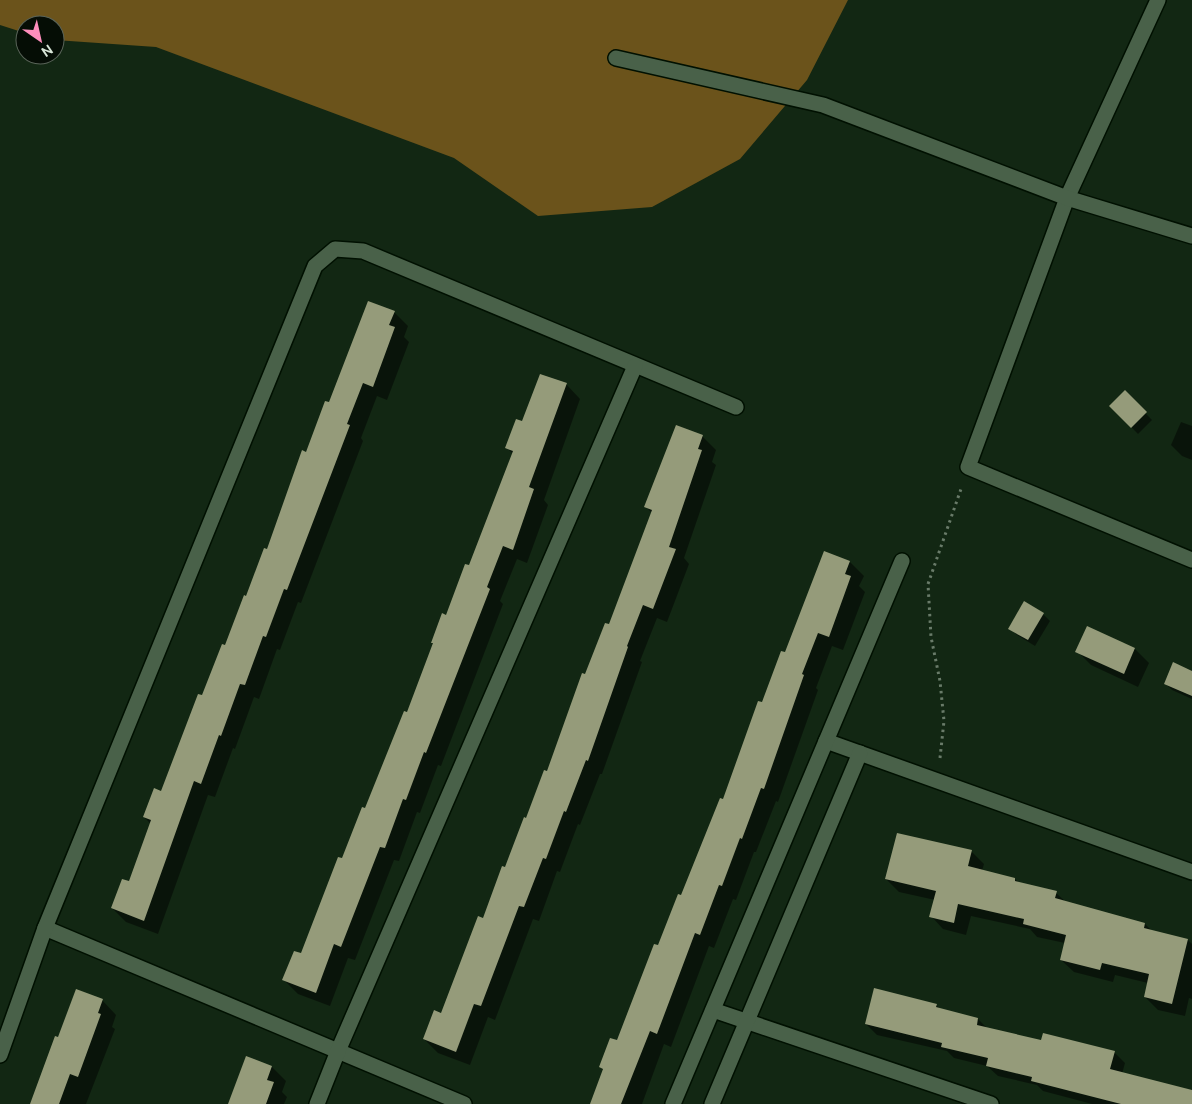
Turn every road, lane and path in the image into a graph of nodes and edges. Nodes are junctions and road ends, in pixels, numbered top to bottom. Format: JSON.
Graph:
{"nodes":[{"id":1,"x":1158,"y":0,"type":"edge"},
{"id":2,"x":616,"y":58,"type":"dead end"},
{"id":3,"x":1067,"y":198,"type":"junction"},
{"id":4,"x":1192,"y":236,"type":"edge"},
{"id":5,"x":635,"y":366,"type":"junction"},
{"id":6,"x":736,"y":407,"type":"dead end"},
{"id":7,"x":968,"y":467,"type":"junction"},
{"id":8,"x":1192,"y":560,"type":"edge"},
{"id":9,"x":902,"y":561,"type":"dead end"},
{"id":10,"x":826,"y":741,"type":"junction"},
{"id":11,"x":860,"y":754,"type":"junction"},
{"id":12,"x":938,"y":781,"type":"junction"},
{"id":13,"x":1192,"y":872,"type":"edge"},
{"id":14,"x":45,"y":928,"type":"junction"},
{"id":15,"x":713,"y":1010,"type":"junction"},
{"id":16,"x":746,"y":1021,"type":"junction"},
{"id":17,"x":338,"y":1051,"type":"junction"},
{"id":18,"x":0,"y":1056,"type":"edge"},
{"id":19,"x":317,"y":1104,"type":"edge"},
{"id":20,"x":464,"y":1104,"type":"edge"},
{"id":21,"x":673,"y":1104,"type":"edge"},
{"id":22,"x":712,"y":1104,"type":"edge"},
{"id":23,"x":991,"y":1104,"type":"edge"}],
"edges":[{"from":1,"to":3,"type":"street"},
{"from":2,"to":3,"type":"street"},
{"from":3,"to":4,"type":"street"},
{"from":3,"to":7,"type":"street"},
{"from":5,"to":6,"type":"street"},
{"from":5,"to":14,"type":"street"},
{"from":5,"to":17,"type":"street"},
{"from":7,"to":8,"type":"street"},
{"from":7,"to":12,"type":"path"},
{"from":9,"to":10,"type":"street"},
{"from":10,"to":11,"type":"street"},
{"from":10,"to":15,"type":"street"},
{"from":11,"to":12,"type":"street"},
{"from":11,"to":16,"type":"street"},
{"from":12,"to":13,"type":"street"},
{"from":14,"to":17,"type":"street"},
{"from":14,"to":18,"type":"street"},
{"from":15,"to":16,"type":"street"},
{"from":15,"to":21,"type":"street"},
{"from":16,"to":22,"type":"street"},
{"from":16,"to":23,"type":"street"},
{"from":17,"to":19,"type":"street"},
{"from":17,"to":20,"type":"street"}]}
